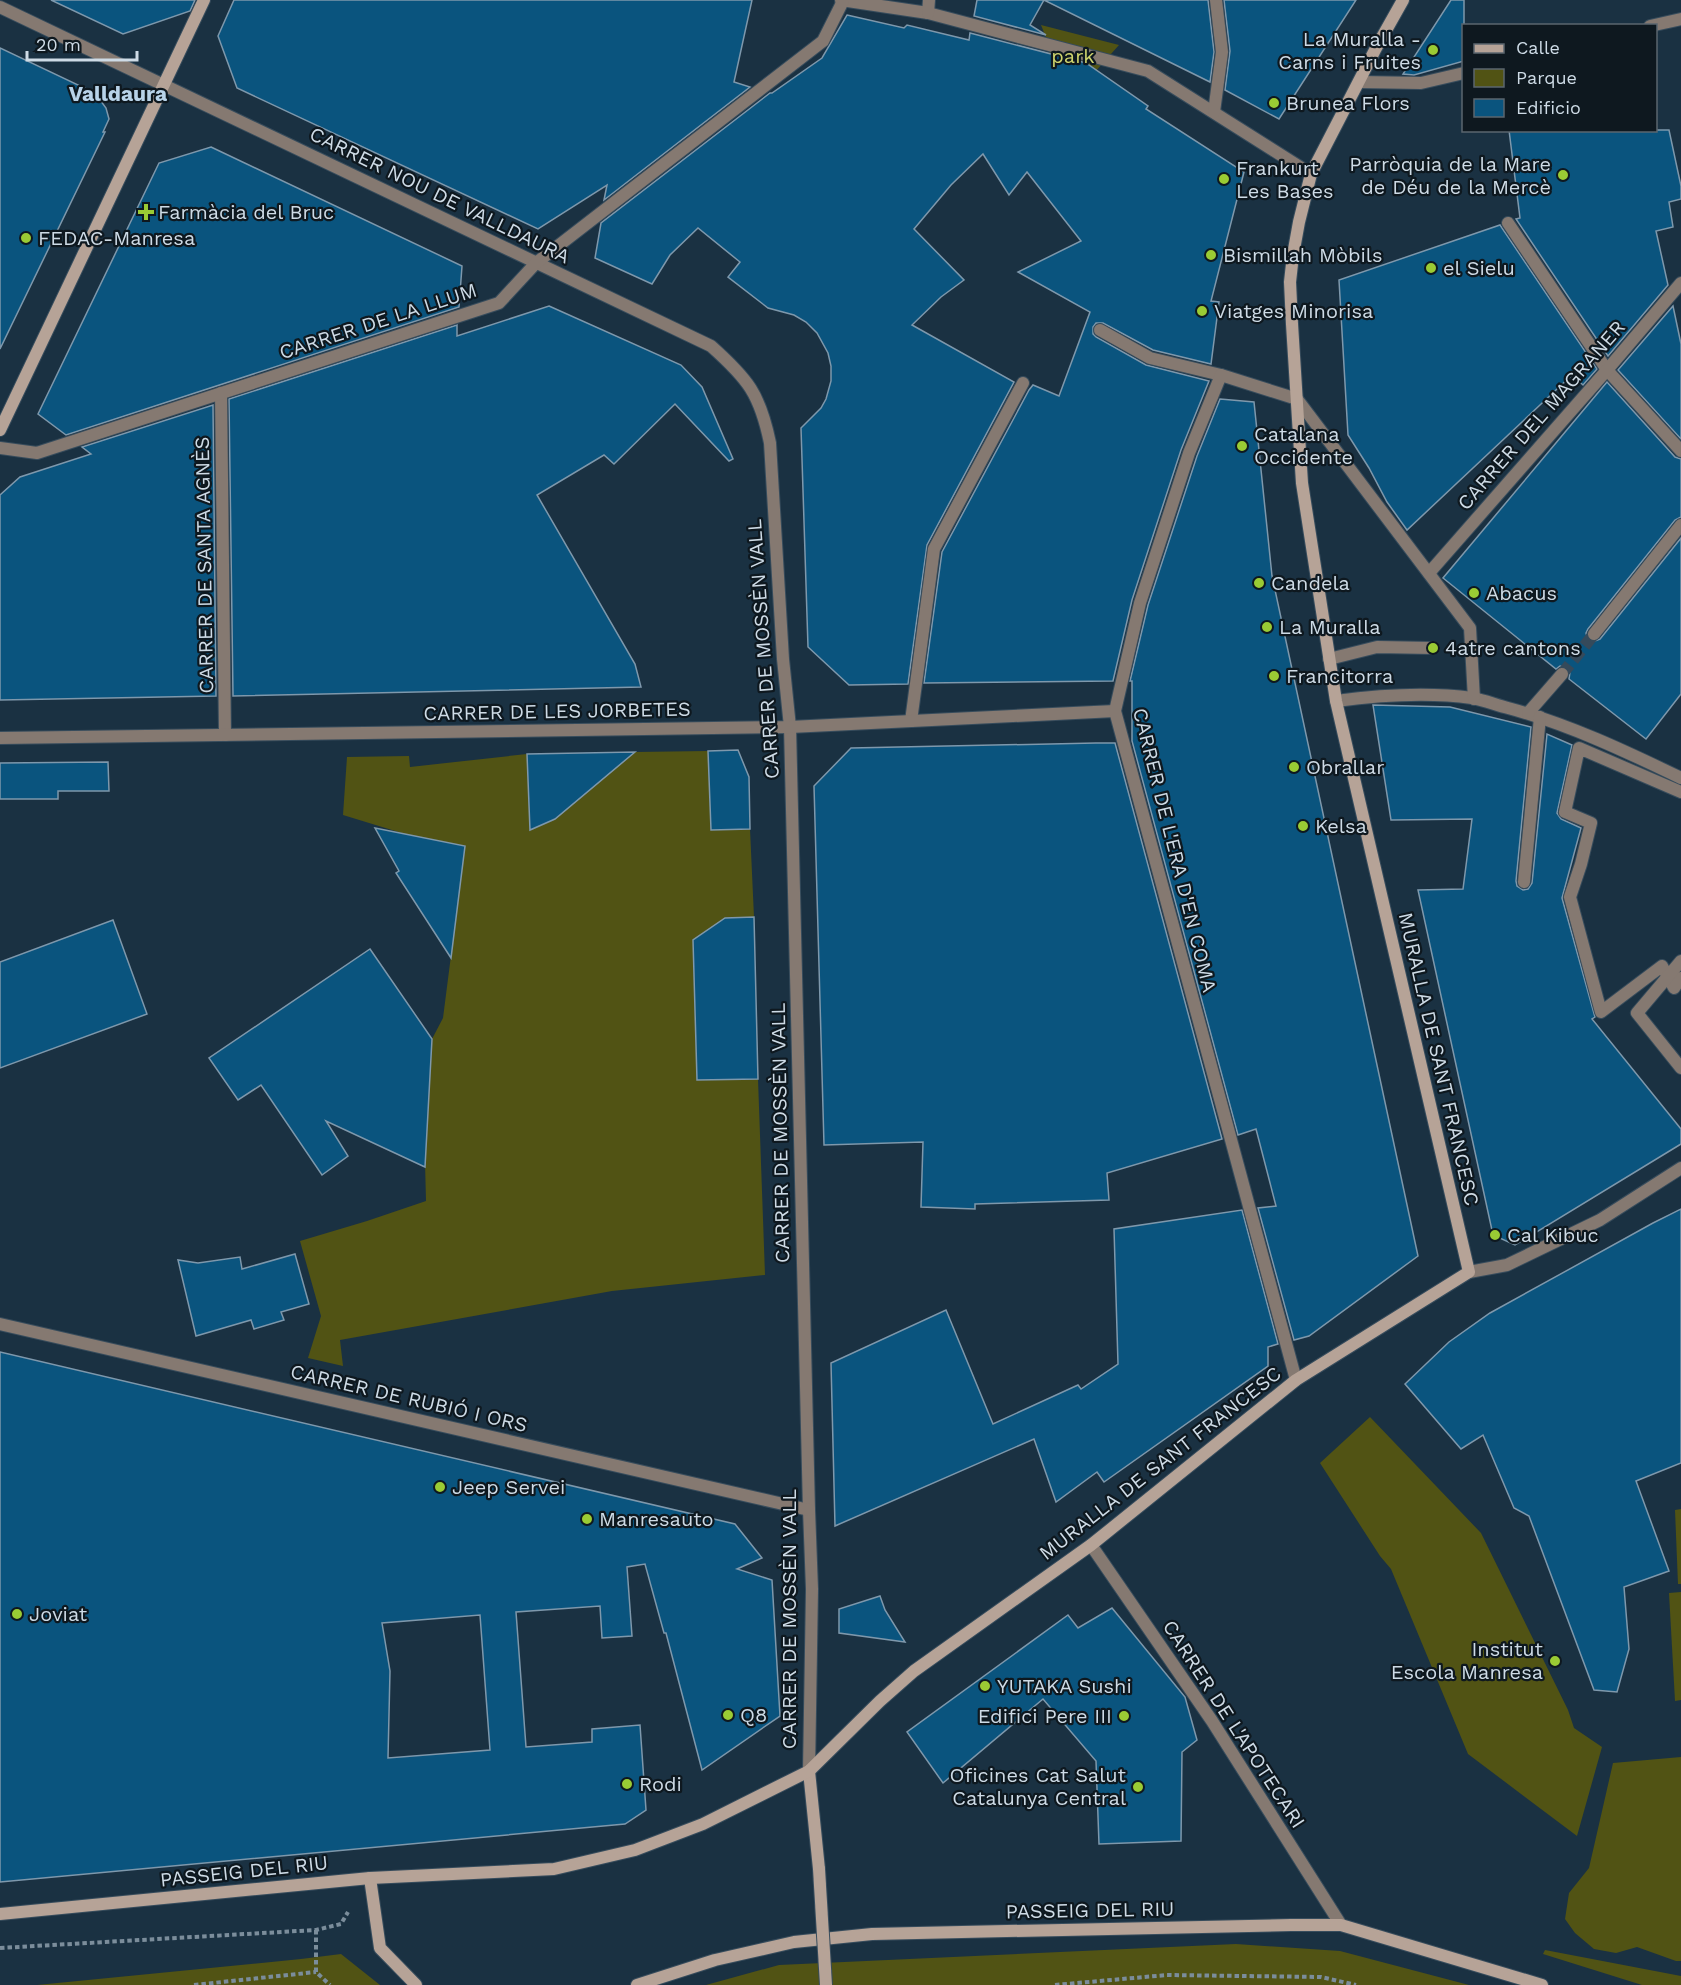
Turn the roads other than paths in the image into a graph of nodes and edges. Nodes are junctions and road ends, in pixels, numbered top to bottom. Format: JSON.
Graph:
{"nodes":[{"id":1,"x":204,"y":0,"type":"edge"},
{"id":2,"x":842,"y":0,"type":"edge"},
{"id":3,"x":930,"y":0,"type":"edge"},
{"id":4,"x":1216,"y":0,"type":"edge"},
{"id":5,"x":1403,"y":0,"type":"edge"},
{"id":6,"x":0,"y":7,"type":"edge"},
{"id":7,"x":927,"y":13,"type":"junction"},
{"id":8,"x":1681,"y":18,"type":"edge"},
{"id":9,"x":1657,"y":24,"type":"edge"},
{"id":10,"x":1462,"y":74,"type":"edge"},
{"id":11,"x":1359,"y":82,"type":"junction"},
{"id":12,"x":165,"y":85,"type":"junction"},
{"id":13,"x":1214,"y":112,"type":"junction"},
{"id":14,"x":1311,"y":174,"type":"junction"},
{"id":15,"x":1508,"y":223,"type":"dead end"},
{"id":16,"x":536,"y":263,"type":"junction"},
{"id":17,"x":1681,"y":283,"type":"edge"},
{"id":18,"x":1100,"y":330,"type":"dead end"},
{"id":19,"x":1607,"y":370,"type":"junction"},
{"id":20,"x":1221,"y":375,"type":"junction"},
{"id":21,"x":1023,"y":383,"type":"dead end"},
{"id":22,"x":221,"y":393,"type":"junction"},
{"id":23,"x":1296,"y":399,"type":"junction"},
{"id":24,"x":0,"y":430,"type":"edge"},
{"id":25,"x":0,"y":448,"type":"edge"},
{"id":26,"x":1681,"y":451,"type":"edge"},
{"id":27,"x":772,"y":495,"type":"joint"},
{"id":28,"x":1681,"y":525,"type":"edge"},
{"id":29,"x":1429,"y":573,"type":"junction"},
{"id":30,"x":1594,"y":634,"type":"tunnel mouth"},
{"id":31,"x":1433,"y":648,"type":"dead end"},
{"id":32,"x":1329,"y":659,"type":"junction"},
{"id":33,"x":1562,"y":674,"type":"tunnel mouth"},
{"id":34,"x":1474,"y":699,"type":"junction"},
{"id":35,"x":1336,"y":701,"type":"junction"},
{"id":36,"x":1115,"y":711,"type":"junction"},
{"id":37,"x":1534,"y":715,"type":"junction"},
{"id":38,"x":911,"y":721,"type":"junction"},
{"id":39,"x":790,"y":727,"type":"junction"},
{"id":40,"x":225,"y":735,"type":"junction"},
{"id":41,"x":0,"y":738,"type":"edge"},
{"id":42,"x":1681,"y":778,"type":"edge"},
{"id":43,"x":1681,"y":792,"type":"edge"},
{"id":44,"x":1524,"y":882,"type":"dead end"},
{"id":45,"x":1681,"y":961,"type":"edge"},
{"id":46,"x":1675,"y":978,"type":"edge"},
{"id":47,"x":1681,"y":1068,"type":"edge"},
{"id":48,"x":1681,"y":1168,"type":"edge"},
{"id":49,"x":1468,"y":1272,"type":"junction"},
{"id":50,"x":0,"y":1324,"type":"edge"},
{"id":51,"x":1296,"y":1380,"type":"junction"},
{"id":52,"x":809,"y":1510,"type":"junction"},
{"id":53,"x":1091,"y":1545,"type":"junction"},
{"id":54,"x":809,"y":1771,"type":"junction"},
{"id":55,"x":370,"y":1878,"type":"junction"},
{"id":56,"x":0,"y":1914,"type":"edge"},
{"id":57,"x":1341,"y":1925,"type":"junction"},
{"id":58,"x":416,"y":1985,"type":"edge"},
{"id":59,"x":637,"y":1985,"type":"edge"},
{"id":60,"x":826,"y":1985,"type":"edge"},
{"id":61,"x":1542,"y":1985,"type":"edge"}],
"edges":[{"from":1,"to":12,"type":"street"},
{"from":2,"to":7,"type":"street"},
{"from":2,"to":16,"type":"street","name":"CARRER DE LA LLUM"},
{"from":3,"to":7,"type":"street"},
{"from":4,"to":13,"type":"street"},
{"from":5,"to":11,"type":"street","name":"MURALLA DE SANT FRANCESC"},
{"from":6,"to":12,"type":"street","name":"CARRER NOU DE VALLDAURA"},
{"from":7,"to":13,"type":"street"},
{"from":8,"to":9,"type":"street"},
{"from":10,"to":11,"type":"street"},
{"from":11,"to":14,"type":"street","name":"MURALLA DE SANT FRANCESC"},
{"from":12,"to":16,"type":"street","name":"CARRER NOU DE VALLDAURA"},
{"from":12,"to":24,"type":"street"},
{"from":13,"to":14,"type":"street"},
{"from":14,"to":23,"type":"street","name":"MURALLA DE SANT FRANCESC"},
{"from":15,"to":19,"type":"street"},
{"from":16,"to":22,"type":"street","name":"CARRER DE LA LLUM"},
{"from":16,"to":27,"type":"street","name":"CARRER NOU DE VALLDAURA"},
{"from":17,"to":19,"type":"street","name":"CARRER DEL MAGRANER"},
{"from":18,"to":20,"type":"street"},
{"from":19,"to":26,"type":"street"},
{"from":19,"to":29,"type":"street","name":"CARRER DEL MAGRANER"},
{"from":20,"to":23,"type":"street"},
{"from":20,"to":36,"type":"street","name":"CARRER DE L'ERA D'EN COMA"},
{"from":21,"to":38,"type":"street"},
{"from":22,"to":25,"type":"street","name":"CARRER DE LA LLUM"},
{"from":22,"to":40,"type":"street","name":"CARRER DE SANTA AGNÈS"},
{"from":23,"to":29,"type":"street"},
{"from":23,"to":32,"type":"street","name":"MURALLA DE SANT FRANCESC"},
{"from":27,"to":39,"type":"street","name":"CARRER DE MOSSÈN VALL"},
{"from":28,"to":30,"type":"street"},
{"from":29,"to":34,"type":"street"},
{"from":31,"to":32,"type":"street"},
{"from":32,"to":35,"type":"street","name":"MURALLA DE SANT FRANCESC"},
{"from":33,"to":37,"type":"street"},
{"from":34,"to":35,"type":"street"},
{"from":34,"to":37,"type":"street"},
{"from":35,"to":49,"type":"street","name":"MURALLA DE SANT FRANCESC"},
{"from":36,"to":38,"type":"street","name":"CARRER DE LES JORBETES"},
{"from":36,"to":51,"type":"street","name":"CARRER DE L'ERA D'EN COMA"},
{"from":37,"to":42,"type":"street"},
{"from":37,"to":44,"type":"street"},
{"from":38,"to":39,"type":"street","name":"CARRER DE LES JORBETES"},
{"from":39,"to":40,"type":"street","name":"CARRER DE LES JORBETES"},
{"from":39,"to":52,"type":"street","name":"CARRER DE MOSSÈN VALL"},
{"from":40,"to":41,"type":"street","name":"CARRER DE LES JORBETES"},
{"from":43,"to":46,"type":"street"},
{"from":45,"to":46,"type":"street"},
{"from":46,"to":47,"type":"street"},
{"from":48,"to":49,"type":"street"},
{"from":49,"to":51,"type":"street","name":"MURALLA DE SANT FRANCESC"},
{"from":50,"to":52,"type":"street","name":"CARRER DE RUBIÓ I ORS"},
{"from":51,"to":53,"type":"street","name":"MURALLA DE SANT FRANCESC"},
{"from":52,"to":54,"type":"street","name":"CARRER DE MOSSÈN VALL"},
{"from":53,"to":54,"type":"street","name":"MURALLA DE SANT FRANCESC"},
{"from":53,"to":57,"type":"street","name":"CARRER DE L'APOTECARI"},
{"from":54,"to":55,"type":"street","name":"MURALLA DE SANT FRANCESC"},
{"from":54,"to":60,"type":"street","bridge":true},
{"from":55,"to":56,"type":"street","name":"PASSEIG DEL RIU"},
{"from":55,"to":58,"type":"street"},
{"from":57,"to":59,"type":"street","name":"PASSEIG DEL RIU"},
{"from":57,"to":61,"type":"street","name":"PASSEIG DEL RIU"}]}
